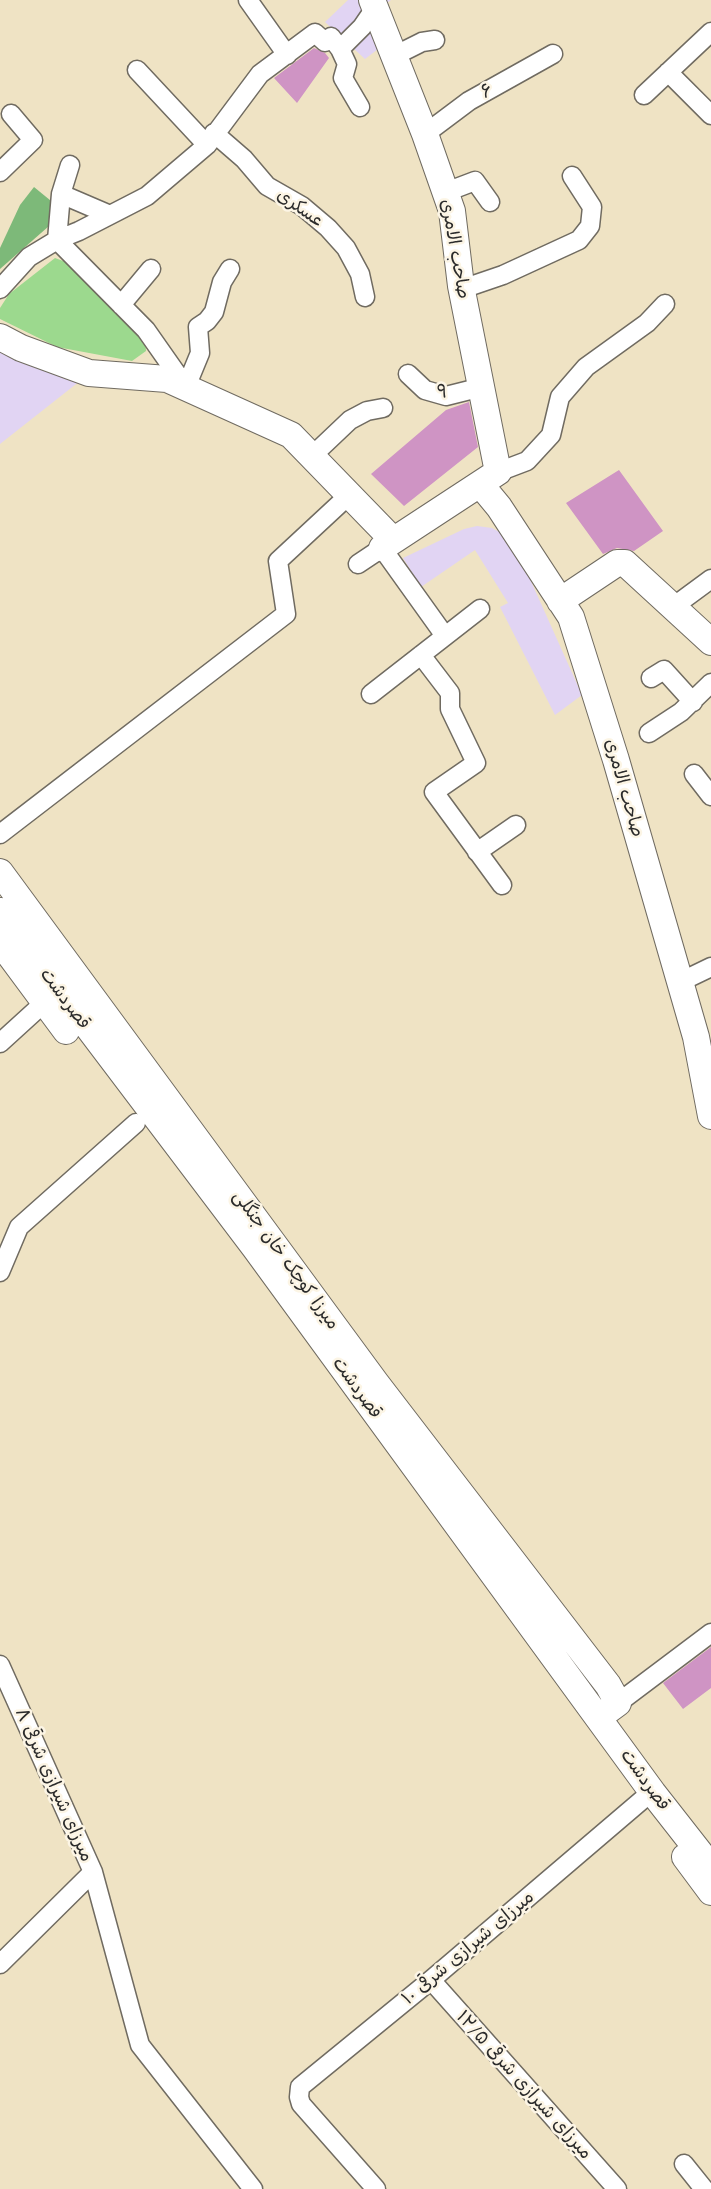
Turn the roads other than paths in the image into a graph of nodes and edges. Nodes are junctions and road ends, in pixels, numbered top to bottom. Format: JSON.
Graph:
{"nodes":[{"id":1,"x":248,"y":0,"type":"edge"},
{"id":2,"x":374,"y":4,"type":"edge"},
{"id":3,"x":711,"y":32,"type":"edge"},
{"id":4,"x":435,"y":40,"type":"dead end"},
{"id":5,"x":340,"y":49,"type":"junction"},
{"id":6,"x":553,"y":54,"type":"dead end"},
{"id":7,"x":287,"y":55,"type":"junction"},
{"id":8,"x":394,"y":56,"type":"junction"},
{"id":9,"x":137,"y":70,"type":"dead end"},
{"id":10,"x":668,"y":72,"type":"junction"},
{"id":11,"x":644,"y":95,"type":"dead end"},
{"id":12,"x":360,"y":107,"type":"dead end"},
{"id":13,"x":10,"y":114,"type":"dead end"},
{"id":14,"x":711,"y":115,"type":"edge"},
{"id":15,"x":425,"y":134,"type":"junction"},
{"id":16,"x":210,"y":139,"type":"junction"},
{"id":17,"x":70,"y":165,"type":"dead end"},
{"id":18,"x":0,"y":172,"type":"edge"},
{"id":19,"x":572,"y":176,"type":"dead end"},
{"id":20,"x":446,"y":192,"type":"junction"},
{"id":21,"x":61,"y":194,"type":"junction"},
{"id":22,"x":490,"y":202,"type":"dead end"},
{"id":23,"x":110,"y":215,"type":"junction"},
{"id":24,"x":57,"y":240,"type":"junction"},
{"id":25,"x":151,"y":269,"type":"dead end"},
{"id":26,"x":230,"y":269,"type":"dead end"},
{"id":27,"x":0,"y":289,"type":"edge"},
{"id":28,"x":462,"y":289,"type":"junction"},
{"id":29,"x":365,"y":297,"type":"dead end"},
{"id":30,"x":665,"y":304,"type":"dead end"},
{"id":31,"x":121,"y":305,"type":"junction"},
{"id":32,"x":0,"y":337,"type":"edge"},
{"id":33,"x":408,"y":374,"type":"dead end"},
{"id":34,"x":186,"y":387,"type":"junction"},
{"id":35,"x":482,"y":387,"type":"junction"},
{"id":36,"x":383,"y":408,"type":"dead end"},
{"id":37,"x":311,"y":456,"type":"junction"},
{"id":38,"x":489,"y":478,"type":"junction"},
{"id":39,"x":348,"y":496,"type":"junction"},
{"id":40,"x":387,"y":544,"type":"junction"},
{"id":41,"x":358,"y":564,"type":"dead end"},
{"id":42,"x":711,"y":579,"type":"edge"},
{"id":43,"x":560,"y":601,"type":"junction"},
{"id":44,"x":673,"y":608,"type":"junction"},
{"id":45,"x":480,"y":609,"type":"dead end"},
{"id":46,"x":446,"y":636,"type":"junction"},
{"id":47,"x":711,"y":642,"type":"edge"},
{"id":48,"x":421,"y":655,"type":"junction"},
{"id":49,"x":651,"y":678,"type":"dead end"},
{"id":50,"x":711,"y":683,"type":"edge"},
{"id":51,"x":371,"y":693,"type":"dead end"},
{"id":52,"x":693,"y":702,"type":"junction"},
{"id":53,"x":649,"y":733,"type":"dead end"},
{"id":54,"x":694,"y":774,"type":"dead end"},
{"id":55,"x":711,"y":795,"type":"edge"},
{"id":56,"x":516,"y":825,"type":"dead end"},
{"id":57,"x":0,"y":834,"type":"edge"},
{"id":58,"x":477,"y":852,"type":"junction"},
{"id":59,"x":0,"y":872,"type":"edge"},
{"id":60,"x":502,"y":885,"type":"dead end"},
{"id":61,"x":0,"y":912,"type":"edge"},
{"id":62,"x":0,"y":942,"type":"edge"},
{"id":63,"x":711,"y":968,"type":"edge"},
{"id":64,"x":680,"y":982,"type":"junction"},
{"id":65,"x":52,"y":997,"type":"junction"},
{"id":66,"x":0,"y":1043,"type":"edge"},
{"id":67,"x":706,"y":1055,"type":"edge"},
{"id":68,"x":711,"y":1116,"type":"edge"},
{"id":69,"x":136,"y":1123,"type":"junction"},
{"id":70,"x":262,"y":1243,"type":"junction"},
{"id":71,"x":0,"y":1272,"type":"edge"},
{"id":72,"x":711,"y":1633,"type":"edge"},
{"id":73,"x":0,"y":1665,"type":"edge"},
{"id":74,"x":609,"y":1710,"type":"junction"},
{"id":75,"x":642,"y":1800,"type":"junction"},
{"id":76,"x":711,"y":1867,"type":"edge"},
{"id":77,"x":93,"y":1872,"type":"junction"},
{"id":78,"x":711,"y":1892,"type":"edge"},
{"id":79,"x":0,"y":1964,"type":"edge"},
{"id":80,"x":431,"y":1980,"type":"junction"},
{"id":81,"x":684,"y":2164,"type":"dead end"},
{"id":82,"x":253,"y":2189,"type":"edge"},
{"id":83,"x":376,"y":2189,"type":"edge"},
{"id":84,"x":618,"y":2189,"type":"edge"},
{"id":85,"x":704,"y":2189,"type":"edge"}],
"edges":[{"from":1,"to":7,"type":"street"},
{"from":2,"to":5,"type":"street"},
{"from":2,"to":8,"type":"main road","name":"صاحب الامری"},
{"from":3,"to":10,"type":"street"},
{"from":4,"to":8,"type":"street"},
{"from":5,"to":7,"type":"street"},
{"from":5,"to":12,"type":"street"},
{"from":6,"to":15,"type":"street","name":"۶"},
{"from":7,"to":16,"type":"street"},
{"from":8,"to":15,"type":"main road","name":"صاحب الامری"},
{"from":9,"to":16,"type":"street","name":"عسکری"},
{"from":10,"to":11,"type":"street"},
{"from":10,"to":14,"type":"street"},
{"from":13,"to":18,"type":"street"},
{"from":15,"to":20,"type":"main road","name":"صاحب الامری"},
{"from":16,"to":23,"type":"street"},
{"from":16,"to":29,"type":"street","name":"عسکری"},
{"from":17,"to":21,"type":"street"},
{"from":19,"to":28,"type":"street"},
{"from":20,"to":22,"type":"street"},
{"from":20,"to":28,"type":"main road","name":"صاحب الامری"},
{"from":21,"to":23,"type":"street"},
{"from":21,"to":24,"type":"street"},
{"from":23,"to":24,"type":"street"},
{"from":24,"to":27,"type":"street"},
{"from":24,"to":31,"type":"street"},
{"from":25,"to":31,"type":"street"},
{"from":26,"to":34,"type":"street"},
{"from":28,"to":35,"type":"main road","name":"صاحب الامری"},
{"from":30,"to":38,"type":"street"},
{"from":31,"to":34,"type":"street"},
{"from":32,"to":34,"type":"main road"},
{"from":33,"to":35,"type":"street","name":"۹"},
{"from":34,"to":37,"type":"main road"},
{"from":35,"to":38,"type":"main road","name":"صاحب الامری"},
{"from":36,"to":37,"type":"street"},
{"from":37,"to":39,"type":"main road"},
{"from":38,"to":40,"type":"main road"},
{"from":38,"to":43,"type":"main road","name":"صاحب الامری"},
{"from":39,"to":40,"type":"main road"},
{"from":39,"to":57,"type":"street"},
{"from":40,"to":41,"type":"street"},
{"from":40,"to":46,"type":"street"},
{"from":42,"to":44,"type":"street"},
{"from":43,"to":44,"type":"main road"},
{"from":43,"to":64,"type":"main road","name":"صاحب الامری"},
{"from":44,"to":47,"type":"main road"},
{"from":45,"to":46,"type":"street"},
{"from":46,"to":48,"type":"street"},
{"from":48,"to":51,"type":"street"},
{"from":48,"to":58,"type":"street"},
{"from":49,"to":52,"type":"street"},
{"from":50,"to":52,"type":"street"},
{"from":52,"to":53,"type":"street"},
{"from":54,"to":55,"type":"street"},
{"from":56,"to":58,"type":"street"},
{"from":58,"to":60,"type":"street"},
{"from":59,"to":70,"type":"main road","name":"میرزا کوچک خان جنگلی"},
{"from":61,"to":65,"type":"main road","name":"قصردشت"},
{"from":62,"to":65,"type":"main road","name":"قصردشت"},
{"from":63,"to":64,"type":"street"},
{"from":64,"to":67,"type":"main road","name":"صاحب الامری"},
{"from":65,"to":66,"type":"street"},
{"from":65,"to":69,"type":"main road","name":"قصردشت"},
{"from":65,"to":70,"type":"main road","name":"قصردشت"},
{"from":67,"to":68,"type":"main road","name":"صاحب الامری"},
{"from":69,"to":71,"type":"street"},
{"from":69,"to":75,"type":"main road","name":"قصردشت"},
{"from":70,"to":74,"type":"main road","name":"قصردشت"},
{"from":72,"to":74,"type":"street"},
{"from":73,"to":77,"type":"street","name":"۸ میرزای شیرازی شرقی"},
{"from":74,"to":76,"type":"main road","name":"قصردشت"},
{"from":75,"to":78,"type":"main road","name":"قصردشت"},
{"from":75,"to":80,"type":"street","name":"۱۰ میرزای شیرازی شرقی"},
{"from":77,"to":79,"type":"street"},
{"from":77,"to":82,"type":"street","name":"۸ میرزای شیرازی شرقی"},
{"from":80,"to":83,"type":"street","name":"۱۰ میرزای شیرازی شرقی"},
{"from":80,"to":84,"type":"street","name":"۱۲/۵ میرزای شیرازی شرقی"},
{"from":81,"to":85,"type":"street"}]}
